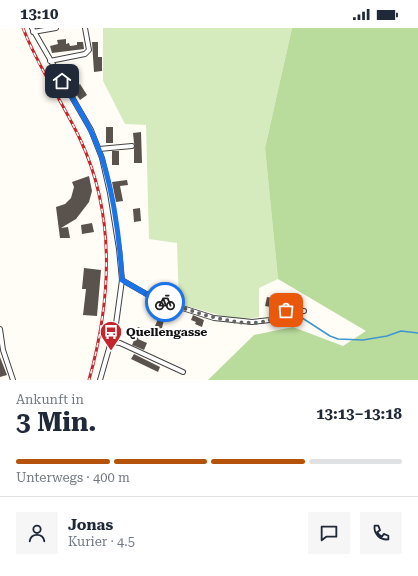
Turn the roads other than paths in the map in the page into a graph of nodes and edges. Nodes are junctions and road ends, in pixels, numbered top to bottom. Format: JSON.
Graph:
{"nodes":[{"id":1,"x":56,"y":28,"type":"edge"},
{"id":2,"x":85,"y":28,"type":"edge"},
{"id":3,"x":33,"y":30,"type":"edge"},
{"id":4,"x":50,"y":60,"type":"junction"},
{"id":5,"x":132,"y":146,"type":"dead end"},
{"id":6,"x":99,"y":149,"type":"junction"},
{"id":7,"x":122,"y":280,"type":"junction"},
{"id":8,"x":304,"y":311,"type":"dead end"},
{"id":9,"x":0,"y":329,"type":"edge"},
{"id":10,"x":112,"y":342,"type":"junction"},
{"id":11,"x":2,"y":351,"type":"edge"},
{"id":12,"x":183,"y":372,"type":"dead end"},
{"id":13,"x":13,"y":380,"type":"edge"},
{"id":14,"x":100,"y":380,"type":"edge"}],
"edges":[{"from":1,"to":3,"type":"street"},
{"from":2,"to":4,"type":"street"},
{"from":3,"to":4,"type":"street"},
{"from":4,"to":6,"type":"street"},
{"from":5,"to":6,"type":"street"},
{"from":6,"to":7,"type":"street"},
{"from":7,"to":8,"type":"street"},
{"from":7,"to":10,"type":"street"},
{"from":9,"to":11,"type":"street"},
{"from":10,"to":12,"type":"street"},
{"from":10,"to":14,"type":"street"},
{"from":11,"to":13,"type":"street"}]}
